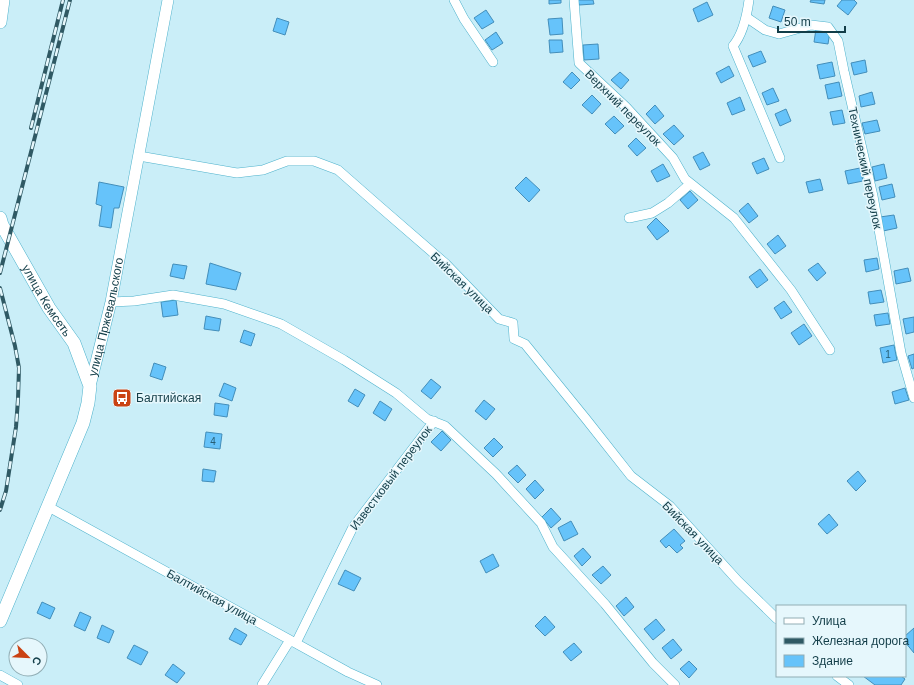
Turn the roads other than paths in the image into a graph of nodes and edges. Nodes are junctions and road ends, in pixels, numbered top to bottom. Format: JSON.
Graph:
{"nodes":[{"id":1,"x":3,"y":0,"type":"edge"},
{"id":2,"x":168,"y":0,"type":"edge"},
{"id":3,"x":454,"y":0,"type":"edge"},
{"id":4,"x":574,"y":0,"type":"edge"},
{"id":5,"x":749,"y":0,"type":"edge"},
{"id":6,"x":746,"y":16,"type":"junction"},
{"id":7,"x":0,"y":22,"type":"edge"},
{"id":8,"x":493,"y":62,"type":"dead end"},
{"id":9,"x":139,"y":156,"type":"junction"},
{"id":10,"x":780,"y":158,"type":"dead end"},
{"id":11,"x":690,"y":184,"type":"junction"},
{"id":12,"x":0,"y":218,"type":"edge"},
{"id":13,"x":629,"y":218,"type":"dead end"},
{"id":14,"x":111,"y":302,"type":"junction"},
{"id":15,"x":830,"y":350,"type":"dead end"},
{"id":16,"x":90,"y":386,"type":"junction"},
{"id":17,"x":914,"y":398,"type":"edge"},
{"id":18,"x":434,"y":422,"type":"junction"},
{"id":19,"x":47,"y":506,"type":"junction"},
{"id":20,"x":776,"y":618,"type":"edge"},
{"id":21,"x":0,"y":621,"type":"edge"},
{"id":22,"x":293,"y":642,"type":"junction"},
{"id":23,"x":0,"y":675,"type":"edge"},
{"id":24,"x":838,"y":677,"type":"edge"},
{"id":25,"x":18,"y":685,"type":"edge"},
{"id":26,"x":262,"y":685,"type":"edge"},
{"id":27,"x":377,"y":685,"type":"edge"},
{"id":28,"x":675,"y":685,"type":"edge"},
{"id":29,"x":849,"y":685,"type":"edge"}],
"edges":[{"from":1,"to":7,"type":"main road"},
{"from":2,"to":9,"type":"street","name":"улица Пржевальского"},
{"from":3,"to":8,"type":"street"},
{"from":4,"to":11,"type":"street","name":"Верхний переулок"},
{"from":5,"to":6,"type":"street"},
{"from":6,"to":10,"type":"street"},
{"from":6,"to":17,"type":"street","name":"Технический переулок"},
{"from":9,"to":14,"type":"street","name":"улица Пржевальского"},
{"from":9,"to":20,"type":"street","name":"Бийская улица"},
{"from":11,"to":13,"type":"street"},
{"from":11,"to":15,"type":"street","name":"Верхний переулок"},
{"from":12,"to":16,"type":"main road","name":"улица Кемсеть"},
{"from":14,"to":16,"type":"street","name":"улица Пржевальского"},
{"from":14,"to":18,"type":"street"},
{"from":16,"to":19,"type":"main road","name":"улица Пржевальского"},
{"from":18,"to":22,"type":"street","name":"Известковый переулок"},
{"from":18,"to":28,"type":"street"},
{"from":19,"to":21,"type":"main road","name":"улица Пржевальского"},
{"from":19,"to":22,"type":"street","name":"Балтийская улица"},
{"from":22,"to":26,"type":"street","name":"Известковый переулок"},
{"from":22,"to":27,"type":"street","name":"Балтийская улица"},
{"from":23,"to":25,"type":"street"},
{"from":24,"to":29,"type":"street"}]}
